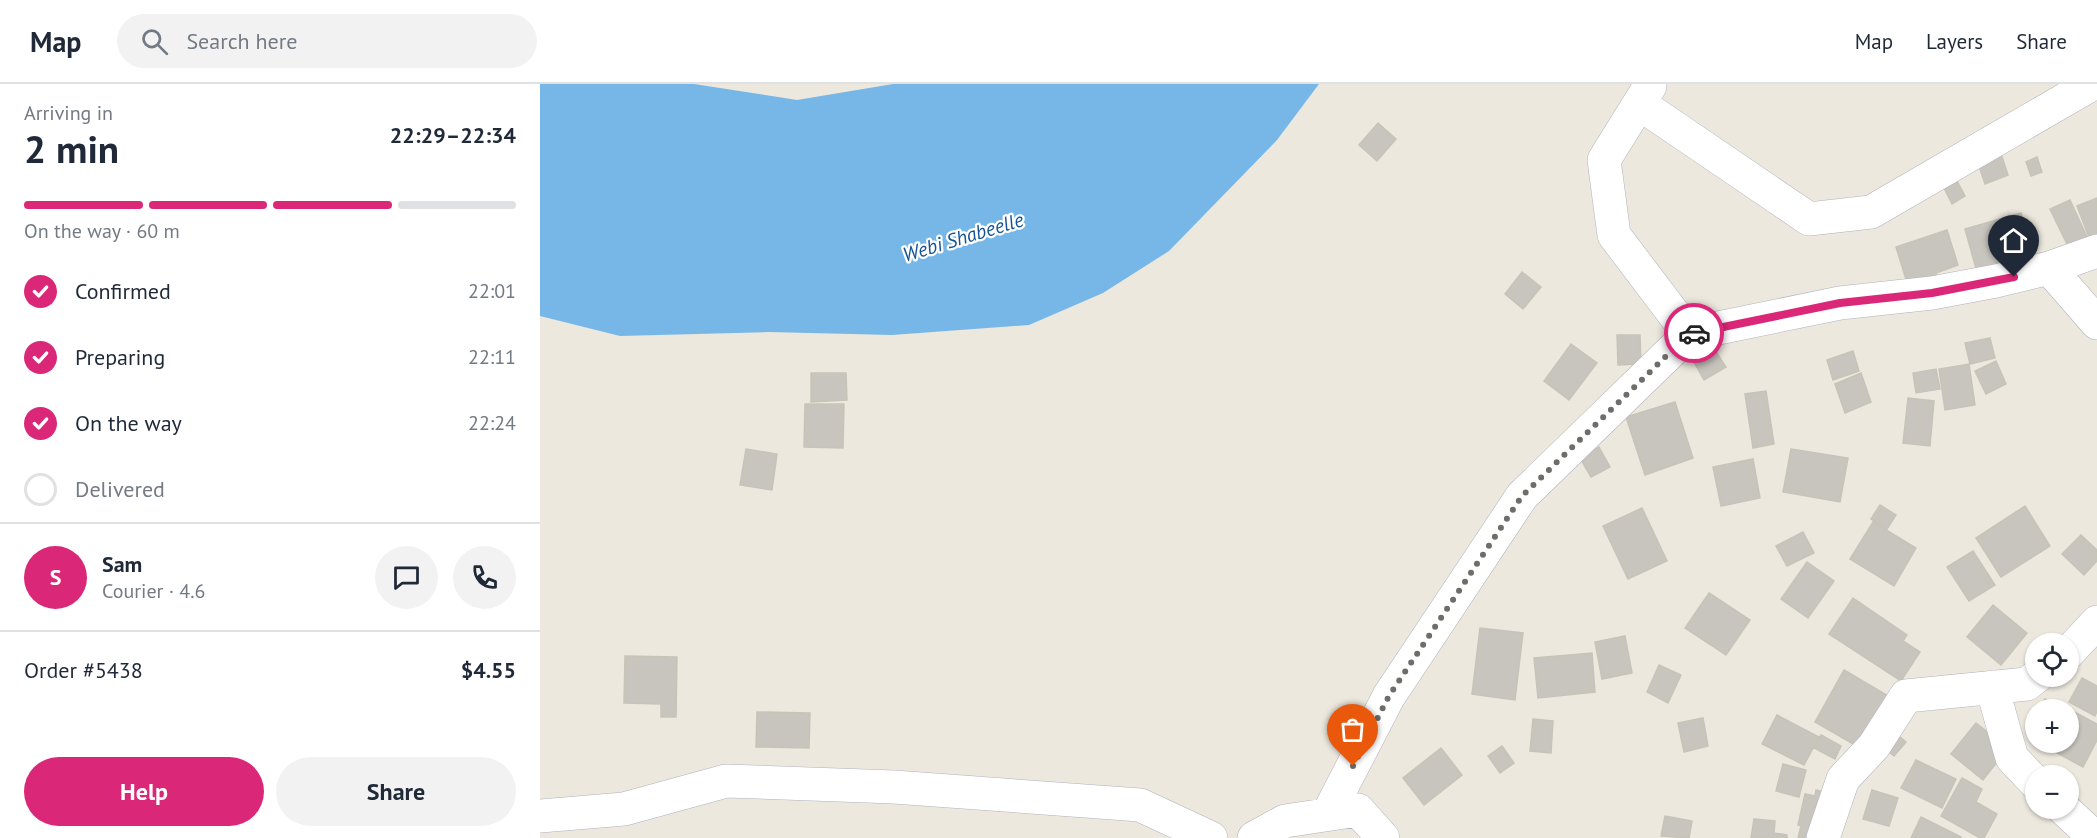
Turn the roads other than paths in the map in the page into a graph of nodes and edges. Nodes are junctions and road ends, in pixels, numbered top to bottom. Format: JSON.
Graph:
{"nodes":[{"id":1,"x":2092,"y":84,"type":"edge"},
{"id":2,"x":1645,"y":94,"type":"edge"},
{"id":3,"x":2097,"y":251,"type":"edge"},
{"id":4,"x":2049,"y":268,"type":"junction"},
{"id":5,"x":2097,"y":323,"type":"edge"},
{"id":6,"x":1689,"y":334,"type":"junction"},
{"id":7,"x":2097,"y":622,"type":"edge"},
{"id":8,"x":2079,"y":641,"type":"edge"},
{"id":9,"x":2025,"y":684,"type":"edge"},
{"id":10,"x":1992,"y":687,"type":"junction"},
{"id":11,"x":2025,"y":772,"type":"edge"},
{"id":12,"x":1358,"y":810,"type":"junction"},
{"id":13,"x":540,"y":816,"type":"edge"},
{"id":14,"x":2075,"y":819,"type":"edge"},
{"id":15,"x":1211,"y":838,"type":"edge"},
{"id":16,"x":1254,"y":838,"type":"edge"},
{"id":17,"x":1383,"y":838,"type":"edge"},
{"id":18,"x":1823,"y":838,"type":"edge"},
{"id":19,"x":2095,"y":838,"type":"edge"}],
"edges":[{"from":1,"to":2,"type":"street"},
{"from":2,"to":6,"type":"street"},
{"from":3,"to":4,"type":"street"},
{"from":4,"to":5,"type":"street"},
{"from":4,"to":6,"type":"street"},
{"from":6,"to":12,"type":"street"},
{"from":7,"to":8,"type":"street"},
{"from":9,"to":10,"type":"street"},
{"from":10,"to":11,"type":"street"},
{"from":10,"to":18,"type":"street"},
{"from":12,"to":16,"type":"street"},
{"from":12,"to":17,"type":"street"},
{"from":13,"to":15,"type":"street"},
{"from":14,"to":19,"type":"street"}]}
